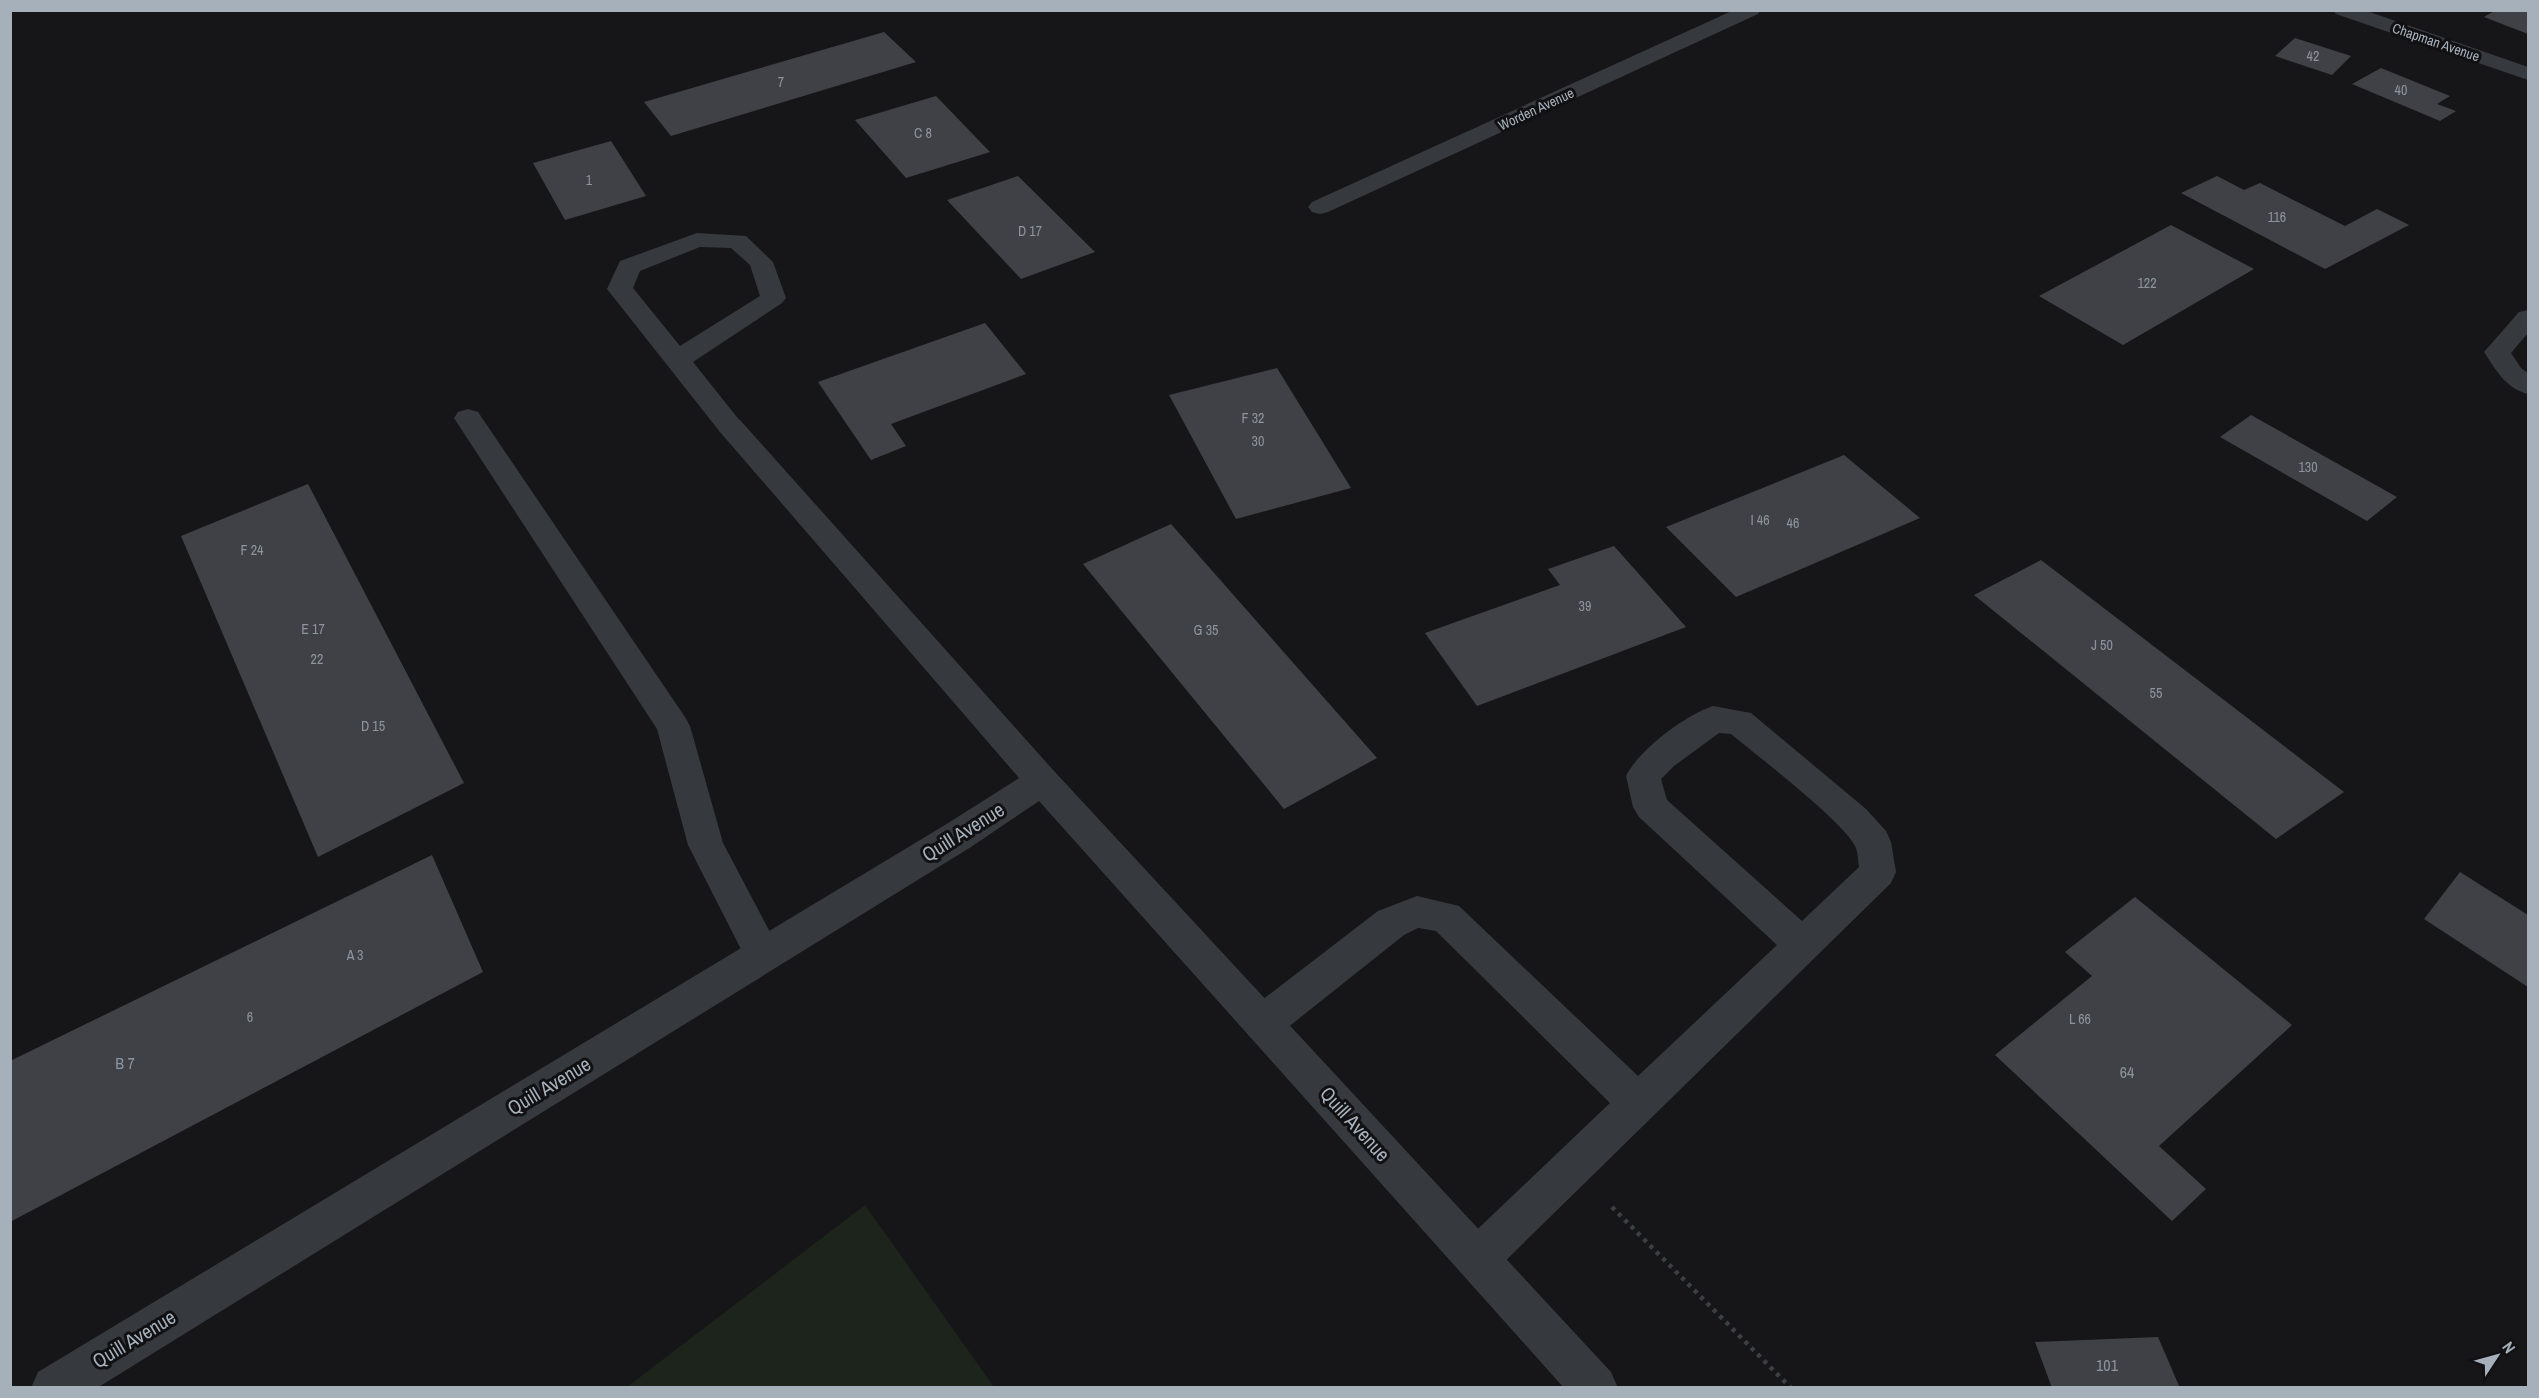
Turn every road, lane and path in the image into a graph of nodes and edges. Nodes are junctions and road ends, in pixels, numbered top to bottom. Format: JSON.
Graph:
{"nodes":[{"id":1,"x":1751,"y":10,"type":"edge"},
{"id":2,"x":2343,"y":10,"type":"edge"},
{"id":3,"x":2529,"y":74,"type":"edge"},
{"id":4,"x":1320,"y":207,"type":"dead end"},
{"id":5,"x":2529,"y":318,"type":"edge"},
{"id":6,"x":677,"y":360,"type":"junction"},
{"id":7,"x":2529,"y":385,"type":"edge"},
{"id":8,"x":468,"y":418,"type":"dead end"},
{"id":9,"x":1042,"y":781,"type":"junction"},
{"id":10,"x":1803,"y":945,"type":"junction"},
{"id":11,"x":763,"y":955,"type":"junction"},
{"id":12,"x":1263,"y":1023,"type":"junction"},
{"id":13,"x":1639,"y":1104,"type":"junction"},
{"id":14,"x":1564,"y":1176,"type":"junction"},
{"id":15,"x":1478,"y":1258,"type":"junction"},
{"id":16,"x":54,"y":1388,"type":"edge"},
{"id":17,"x":1595,"y":1388,"type":"edge"},
{"id":18,"x":1791,"y":1388,"type":"edge"}],
"edges":[{"from":1,"to":4,"type":"street","name":"Worden Avenue"},
{"from":2,"to":3,"type":"street","name":"Chapman Avenue"},
{"from":5,"to":7,"type":"street"},
{"from":6,"to":6,"type":"street","name":"Quill Avenue"},
{"from":6,"to":9,"type":"street","name":"Quill Avenue"},
{"from":8,"to":11,"type":"street"},
{"from":9,"to":11,"type":"street","name":"Quill Avenue"},
{"from":9,"to":12,"type":"street","name":"Quill Avenue"},
{"from":10,"to":10,"type":"street"},
{"from":10,"to":13,"type":"street"},
{"from":11,"to":16,"type":"street","name":"Quill Avenue"},
{"from":12,"to":13,"type":"street"},
{"from":12,"to":15,"type":"street","name":"Quill Avenue"},
{"from":13,"to":14,"type":"street"},
{"from":14,"to":15,"type":"street"},
{"from":14,"to":18,"type":"path"},
{"from":15,"to":17,"type":"street","name":"Quill Avenue"}]}
